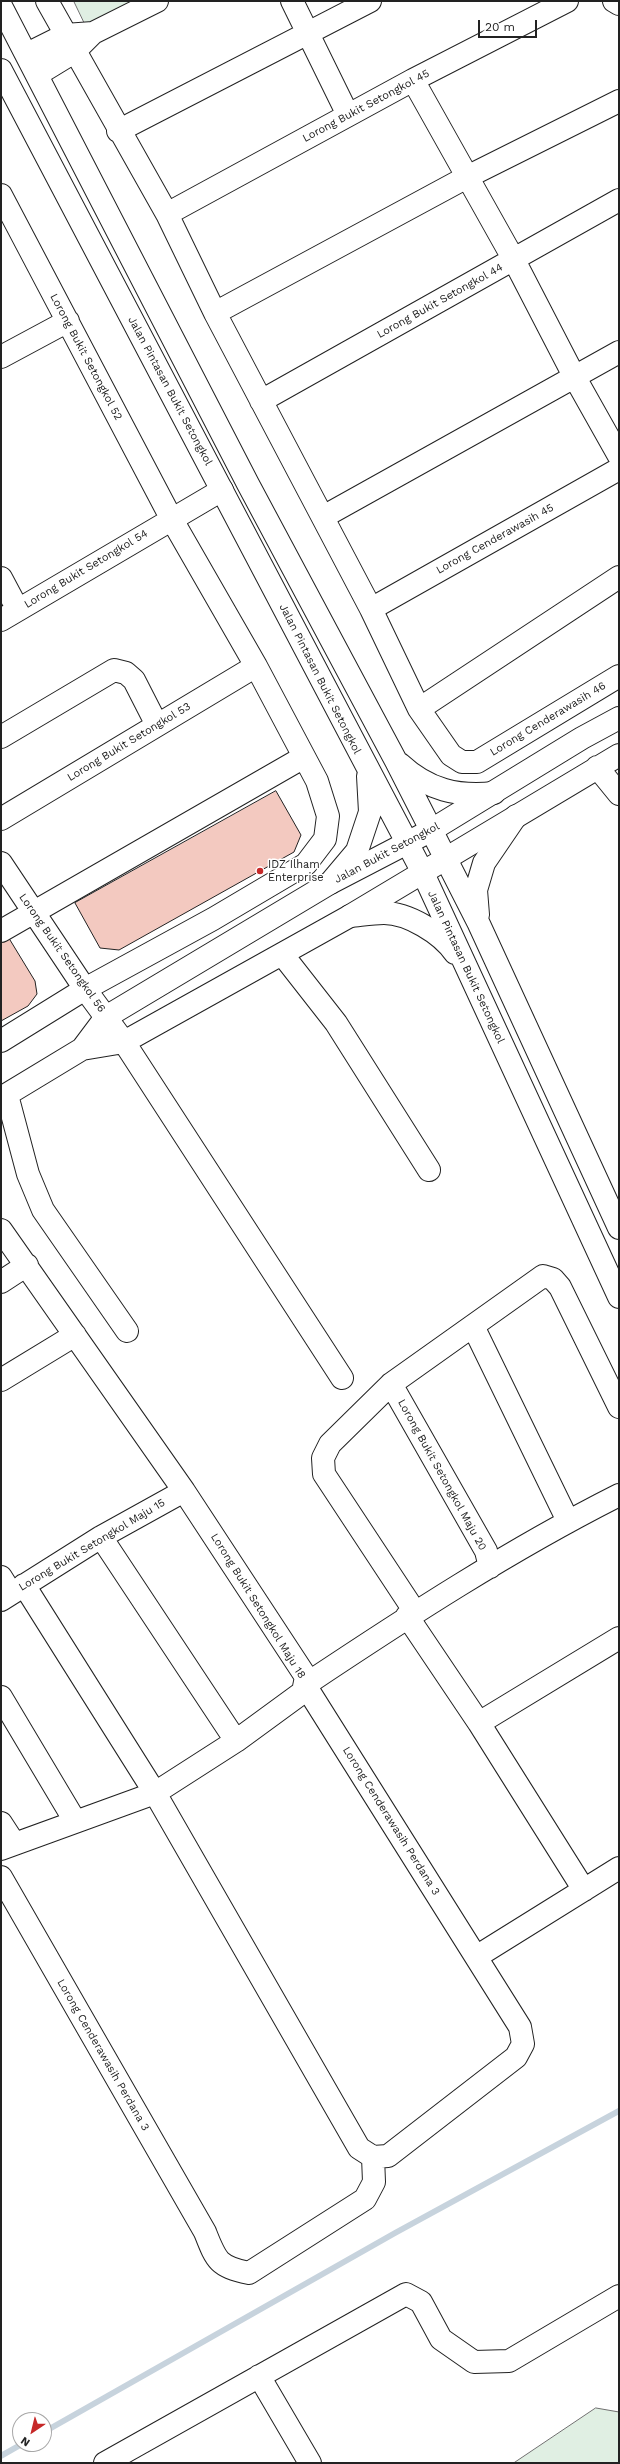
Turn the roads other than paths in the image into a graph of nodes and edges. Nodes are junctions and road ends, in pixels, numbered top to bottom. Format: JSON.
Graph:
{"nodes":[{"id":1,"x":47,"y":1,"type":"edge"},
{"id":2,"x":158,"y":1,"type":"edge"},
{"id":3,"x":292,"y":1,"type":"edge"},
{"id":4,"x":370,"y":1,"type":"edge"},
{"id":5,"x":567,"y":1,"type":"edge"},
{"id":6,"x":614,"y":1,"type":"edge"},
{"id":7,"x":619,"y":4,"type":"edge"},
{"id":8,"x":1,"y":6,"type":"edge"},
{"id":9,"x":309,"y":34,"type":"junction"},
{"id":10,"x":69,"y":44,"type":"junction"},
{"id":11,"x":27,"y":54,"type":"junction"},
{"id":12,"x":1,"y":70,"type":"edge"},
{"id":13,"x":38,"y":74,"type":"junction"},
{"id":14,"x":413,"y":80,"type":"junction"},
{"id":15,"x":619,"y":101,"type":"edge"},
{"id":16,"x":348,"y":115,"type":"junction"},
{"id":17,"x":118,"y":131,"type":"junction"},
{"id":18,"x":467,"y":177,"type":"junction"},
{"id":19,"x":1,"y":195,"type":"edge"},
{"id":20,"x":619,"y":200,"type":"edge"},
{"id":21,"x":167,"y":214,"type":"junction"},
{"id":22,"x":514,"y":260,"type":"junction"},
{"id":23,"x":214,"y":313,"type":"junction"},
{"id":24,"x":68,"y":321,"type":"junction"},
{"id":25,"x":619,"y":352,"type":"edge"},
{"id":26,"x":1,"y":357,"type":"edge"},
{"id":27,"x":574,"y":376,"type":"junction"},
{"id":28,"x":261,"y":401,"type":"junction"},
{"id":29,"x":619,"y":456,"type":"edge"},
{"id":30,"x":619,"y":469,"type":"edge"},
{"id":31,"x":215,"y":494,"type":"junction"},
{"id":32,"x":178,"y":514,"type":"junction"},
{"id":33,"x":323,"y":517,"type":"junction"},
{"id":34,"x":619,"y":577,"type":"edge"},
{"id":35,"x":1,"y":578,"type":"edge"},
{"id":36,"x":371,"y":609,"type":"junction"},
{"id":37,"x":9,"y":615,"type":"edge"},
{"id":38,"x":256,"y":666,"type":"junction"},
{"id":39,"x":619,"y":676,"type":"edge"},
{"id":40,"x":419,"y":709,"type":"junction"},
{"id":41,"x":619,"y":718,"type":"edge"},
{"id":42,"x":157,"y":725,"type":"junction"},
{"id":43,"x":1,"y":737,"type":"edge"},
{"id":44,"x":619,"y":755,"type":"edge"},
{"id":45,"x":304,"y":757,"type":"junction"},
{"id":46,"x":396,"y":761,"type":"junction"},
{"id":47,"x":597,"y":767,"type":"junction"},
{"id":48,"x":367,"y":770,"type":"junction"},
{"id":49,"x":494,"y":793,"type":"junction"},
{"id":50,"x":619,"y":794,"type":"edge"},
{"id":51,"x":516,"y":816,"type":"junction"},
{"id":52,"x":1,"y":819,"type":"edge"},
{"id":53,"x":430,"y":831,"type":"junction"},
{"id":54,"x":407,"y":843,"type":"junction"},
{"id":55,"x":445,"y":859,"type":"junction"},
{"id":56,"x":1,"y":863,"type":"edge"},
{"id":57,"x":422,"y":871,"type":"junction"},
{"id":58,"x":330,"y":883,"type":"junction"},
{"id":59,"x":34,"y":912,"type":"junction"},
{"id":60,"x":350,"y":916,"type":"junction"},
{"id":61,"x":478,"y":922,"type":"junction"},
{"id":62,"x":1,"y":931,"type":"edge"},
{"id":63,"x":282,"y":954,"type":"junction"},
{"id":64,"x":469,"y":974,"type":"junction"},
{"id":65,"x":85,"y":989,"type":"junction"},
{"id":66,"x":106,"y":1017,"type":"junction"},
{"id":67,"x":1,"y":1041,"type":"edge"},
{"id":68,"x":124,"y":1042,"type":"junction"},
{"id":69,"x":82,"y":1049,"type":"junction"},
{"id":70,"x":4,"y":1097,"type":"edge"},
{"id":71,"x":429,"y":1170,"type":"dead end"},
{"id":72,"x":619,"y":1228,"type":"edge"},
{"id":73,"x":1,"y":1230,"type":"edge"},
{"id":74,"x":27,"y":1266,"type":"junction"},
{"id":75,"x":1,"y":1282,"type":"edge"},
{"id":76,"x":619,"y":1296,"type":"edge"},
{"id":77,"x":473,"y":1326,"type":"junction"},
{"id":78,"x":127,"y":1331,"type":"dead end"},
{"id":79,"x":75,"y":1335,"type":"junction"},
{"id":80,"x":342,"y":1378,"type":"dead end"},
{"id":81,"x":1,"y":1380,"type":"edge"},
{"id":82,"x":391,"y":1384,"type":"junction"},
{"id":83,"x":619,"y":1407,"type":"edge"},
{"id":84,"x":184,"y":1491,"type":"junction"},
{"id":85,"x":619,"y":1495,"type":"edge"},
{"id":86,"x":568,"y":1521,"type":"junction"},
{"id":87,"x":101,"y":1537,"type":"junction"},
{"id":88,"x":490,"y":1567,"type":"junction"},
{"id":89,"x":9,"y":1589,"type":"edge"},
{"id":90,"x":411,"y":1614,"type":"junction"},
{"id":91,"x":619,"y":1638,"type":"edge"},
{"id":92,"x":305,"y":1685,"type":"junction"},
{"id":93,"x":1,"y":1697,"type":"edge"},
{"id":94,"x":479,"y":1723,"type":"junction"},
{"id":95,"x":236,"y":1741,"type":"junction"},
{"id":96,"x":156,"y":1793,"type":"junction"},
{"id":97,"x":76,"y":1821,"type":"junction"},
{"id":98,"x":1,"y":1823,"type":"edge"},
{"id":99,"x":7,"y":1846,"type":"edge"},
{"id":100,"x":619,"y":1868,"type":"edge"},
{"id":101,"x":1,"y":1878,"type":"edge"},
{"id":102,"x":584,"y":1890,"type":"junction"},
{"id":103,"x":476,"y":1957,"type":"junction"},
{"id":104,"x":373,"y":2157,"type":"junction"},
{"id":105,"x":619,"y":2296,"type":"edge"},
{"id":106,"x":259,"y":2376,"type":"junction"},
{"id":107,"x":107,"y":2462,"type":"edge"},
{"id":108,"x":310,"y":2463,"type":"edge"}],
"edges":[{"from":1,"to":10,"type":"street"},
{"from":2,"to":10,"type":"street"},
{"from":3,"to":9,"type":"street"},
{"from":4,"to":9,"type":"street"},
{"from":5,"to":14,"type":"street","name":"Lorong Bukit Setongkol 45"},
{"from":6,"to":7,"type":"street"},
{"from":8,"to":11,"type":"street"},
{"from":9,"to":16,"type":"street"},
{"from":9,"to":17,"type":"street"},
{"from":10,"to":11,"type":"street"},
{"from":10,"to":13,"type":"street"},
{"from":10,"to":17,"type":"street"},
{"from":11,"to":13,"type":"street"},
{"from":12,"to":31,"type":"street","name":"Jalan Pintasan Bukit Setongkol"},
{"from":13,"to":46,"type":"street"},
{"from":14,"to":16,"type":"street","name":"Lorong Bukit Setongkol 45"},
{"from":14,"to":18,"type":"street"},
{"from":15,"to":18,"type":"street"},
{"from":16,"to":21,"type":"street","name":"Lorong Bukit Setongkol 45"},
{"from":17,"to":21,"type":"street"},
{"from":18,"to":22,"type":"street"},
{"from":18,"to":23,"type":"street"},
{"from":19,"to":24,"type":"street","name":"Lorong Bukit Setongkol 52"},
{"from":20,"to":22,"type":"street","name":"Lorong Bukit Setongkol 44"},
{"from":21,"to":23,"type":"street"},
{"from":22,"to":27,"type":"street"},
{"from":22,"to":28,"type":"street","name":"Lorong Bukit Setongkol 44"},
{"from":23,"to":28,"type":"street"},
{"from":24,"to":26,"type":"street"},
{"from":24,"to":32,"type":"street","name":"Lorong Bukit Setongkol 52"},
{"from":25,"to":27,"type":"street"},
{"from":27,"to":29,"type":"street"},
{"from":27,"to":33,"type":"street"},
{"from":28,"to":33,"type":"street"},
{"from":30,"to":36,"type":"street","name":"Lorong Cenderawasih 45"},
{"from":31,"to":32,"type":"street","name":"Lorong Bukit Setongkol 54"},
{"from":31,"to":48,"type":"street","name":"Jalan Pintasan Bukit Setongkol"},
{"from":32,"to":37,"type":"street","name":"Lorong Bukit Setongkol 54"},
{"from":32,"to":38,"type":"street","name":"Lorong Bukit Setongkol 52"},
{"from":33,"to":36,"type":"street"},
{"from":34,"to":40,"type":"street"},
{"from":35,"to":37,"type":"street"},
{"from":36,"to":40,"type":"street"},
{"from":38,"to":42,"type":"street","name":"Lorong Bukit Setongkol 53"},
{"from":38,"to":45,"type":"street","name":"Lorong Bukit Setongkol 52"},
{"from":39,"to":40,"type":"street","name":"Lorong Cenderawasih 46"},
{"from":41,"to":49,"type":"street","name":"Jalan Bukit Setongkol"},
{"from":42,"to":43,"type":"street"},
{"from":42,"to":52,"type":"street","name":"Lorong Bukit Setongkol 53"},
{"from":44,"to":47,"type":"street","name":"Jalan Bukit Setongkol"},
{"from":45,"to":59,"type":"street"},
{"from":45,"to":65,"type":"street","name":"Lorong Bukit Setongkol 52"},
{"from":46,"to":49,"type":"street"},
{"from":46,"to":53,"type":"street"},
{"from":47,"to":50,"type":"street"},
{"from":47,"to":51,"type":"street","name":"Jalan Bukit Setongkol"},
{"from":48,"to":54,"type":"street","name":"Jalan Pintasan Bukit Setongkol"},
{"from":48,"to":58,"type":"street"},
{"from":49,"to":53,"type":"street","name":"Jalan Bukit Setongkol"},
{"from":51,"to":55,"type":"street","name":"Jalan Bukit Setongkol"},
{"from":51,"to":61,"type":"street"},
{"from":53,"to":54,"type":"street","name":"Jalan Bukit Setongkol"},
{"from":53,"to":55,"type":"street"},
{"from":54,"to":57,"type":"street","name":"Jalan Pintasan Bukit Setongkol"},
{"from":54,"to":58,"type":"street","name":"Jalan Bukit Setongkol"},
{"from":55,"to":57,"type":"street","name":"Jalan Bukit Setongkol"},
{"from":55,"to":61,"type":"street"},
{"from":56,"to":59,"type":"street","name":"Lorong Bukit Setongkol 56"},
{"from":57,"to":60,"type":"street","name":"Jalan Bukit Setongkol"},
{"from":57,"to":64,"type":"street","name":"Jalan Pintasan Bukit Setongkol"},
{"from":58,"to":66,"type":"street","name":"Jalan Bukit Setongkol"},
{"from":59,"to":62,"type":"street"},
{"from":59,"to":65,"type":"street","name":"Lorong Bukit Setongkol 56"},
{"from":60,"to":63,"type":"street","name":"Jalan Bukit Setongkol"},
{"from":60,"to":64,"type":"street"},
{"from":61,"to":72,"type":"street"},
{"from":63,"to":68,"type":"street","name":"Jalan Bukit Setongkol"},
{"from":63,"to":71,"type":"street"},
{"from":64,"to":76,"type":"street","name":"Jalan Pintasan Bukit Setongkol"},
{"from":65,"to":66,"type":"street","name":"Lorong Bukit Setongkol 56"},
{"from":65,"to":67,"type":"street","name":"Lorong Bukit Setongkol 52"},
{"from":66,"to":68,"type":"street","name":"Lorong Bukit Setongkol 56"},
{"from":66,"to":69,"type":"street","name":"Jalan Bukit Setongkol"},
{"from":68,"to":69,"type":"street","name":"Jalan Bukit Setongkol"},
{"from":68,"to":80,"type":"street","name":"Lorong Bukit Setongkol 56"},
{"from":69,"to":70,"type":"street","name":"Jalan Bukit Setongkol"},
{"from":70,"to":78,"type":"street"},
{"from":73,"to":74,"type":"street","name":"Lorong Bukit Setongkol Maju 18"},
{"from":74,"to":75,"type":"street"},
{"from":74,"to":79,"type":"street","name":"Lorong Bukit Setongkol Maju 18"},
{"from":77,"to":82,"type":"street"},
{"from":77,"to":83,"type":"street"},
{"from":77,"to":86,"type":"street"},
{"from":79,"to":81,"type":"street"},
{"from":79,"to":84,"type":"street","name":"Lorong Bukit Setongkol Maju 18"},
{"from":82,"to":88,"type":"street","name":"Lorong Bukit Setongkol Maju 20"},
{"from":82,"to":90,"type":"street"},
{"from":84,"to":87,"type":"street","name":"Lorong Bukit Setongkol Maju 15"},
{"from":84,"to":92,"type":"street","name":"Lorong Bukit Setongkol Maju 18"},
{"from":85,"to":86,"type":"street"},
{"from":86,"to":88,"type":"street"},
{"from":87,"to":89,"type":"street","name":"Lorong Bukit Setongkol Maju 15"},
{"from":87,"to":95,"type":"street"},
{"from":88,"to":90,"type":"street"},
{"from":89,"to":96,"type":"street"},
{"from":90,"to":92,"type":"street"},
{"from":90,"to":94,"type":"street"},
{"from":91,"to":94,"type":"street"},
{"from":92,"to":95,"type":"street","name":"Lorong Bukit Setongkol Maju 18"},
{"from":92,"to":103,"type":"street","name":"Lorong Cenderawasih Perdana 3"},
{"from":93,"to":97,"type":"street"},
{"from":94,"to":102,"type":"street"},
{"from":95,"to":96,"type":"street","name":"Lorong Bukit Setongkol Maju 18"},
{"from":96,"to":97,"type":"street","name":"Lorong Bukit Setongkol Maju 18"},
{"from":96,"to":104,"type":"street"},
{"from":97,"to":99,"type":"street","name":"Lorong Bukit Setongkol Maju 18"},
{"from":98,"to":99,"type":"street"},
{"from":100,"to":102,"type":"street"},
{"from":101,"to":104,"type":"street","name":"Lorong Cenderawasih Perdana 3"},
{"from":102,"to":103,"type":"street"},
{"from":103,"to":104,"type":"street","name":"Lorong Cenderawasih Perdana 3"},
{"from":105,"to":106,"type":"street"},
{"from":106,"to":107,"type":"street"},
{"from":106,"to":108,"type":"street"}]}
